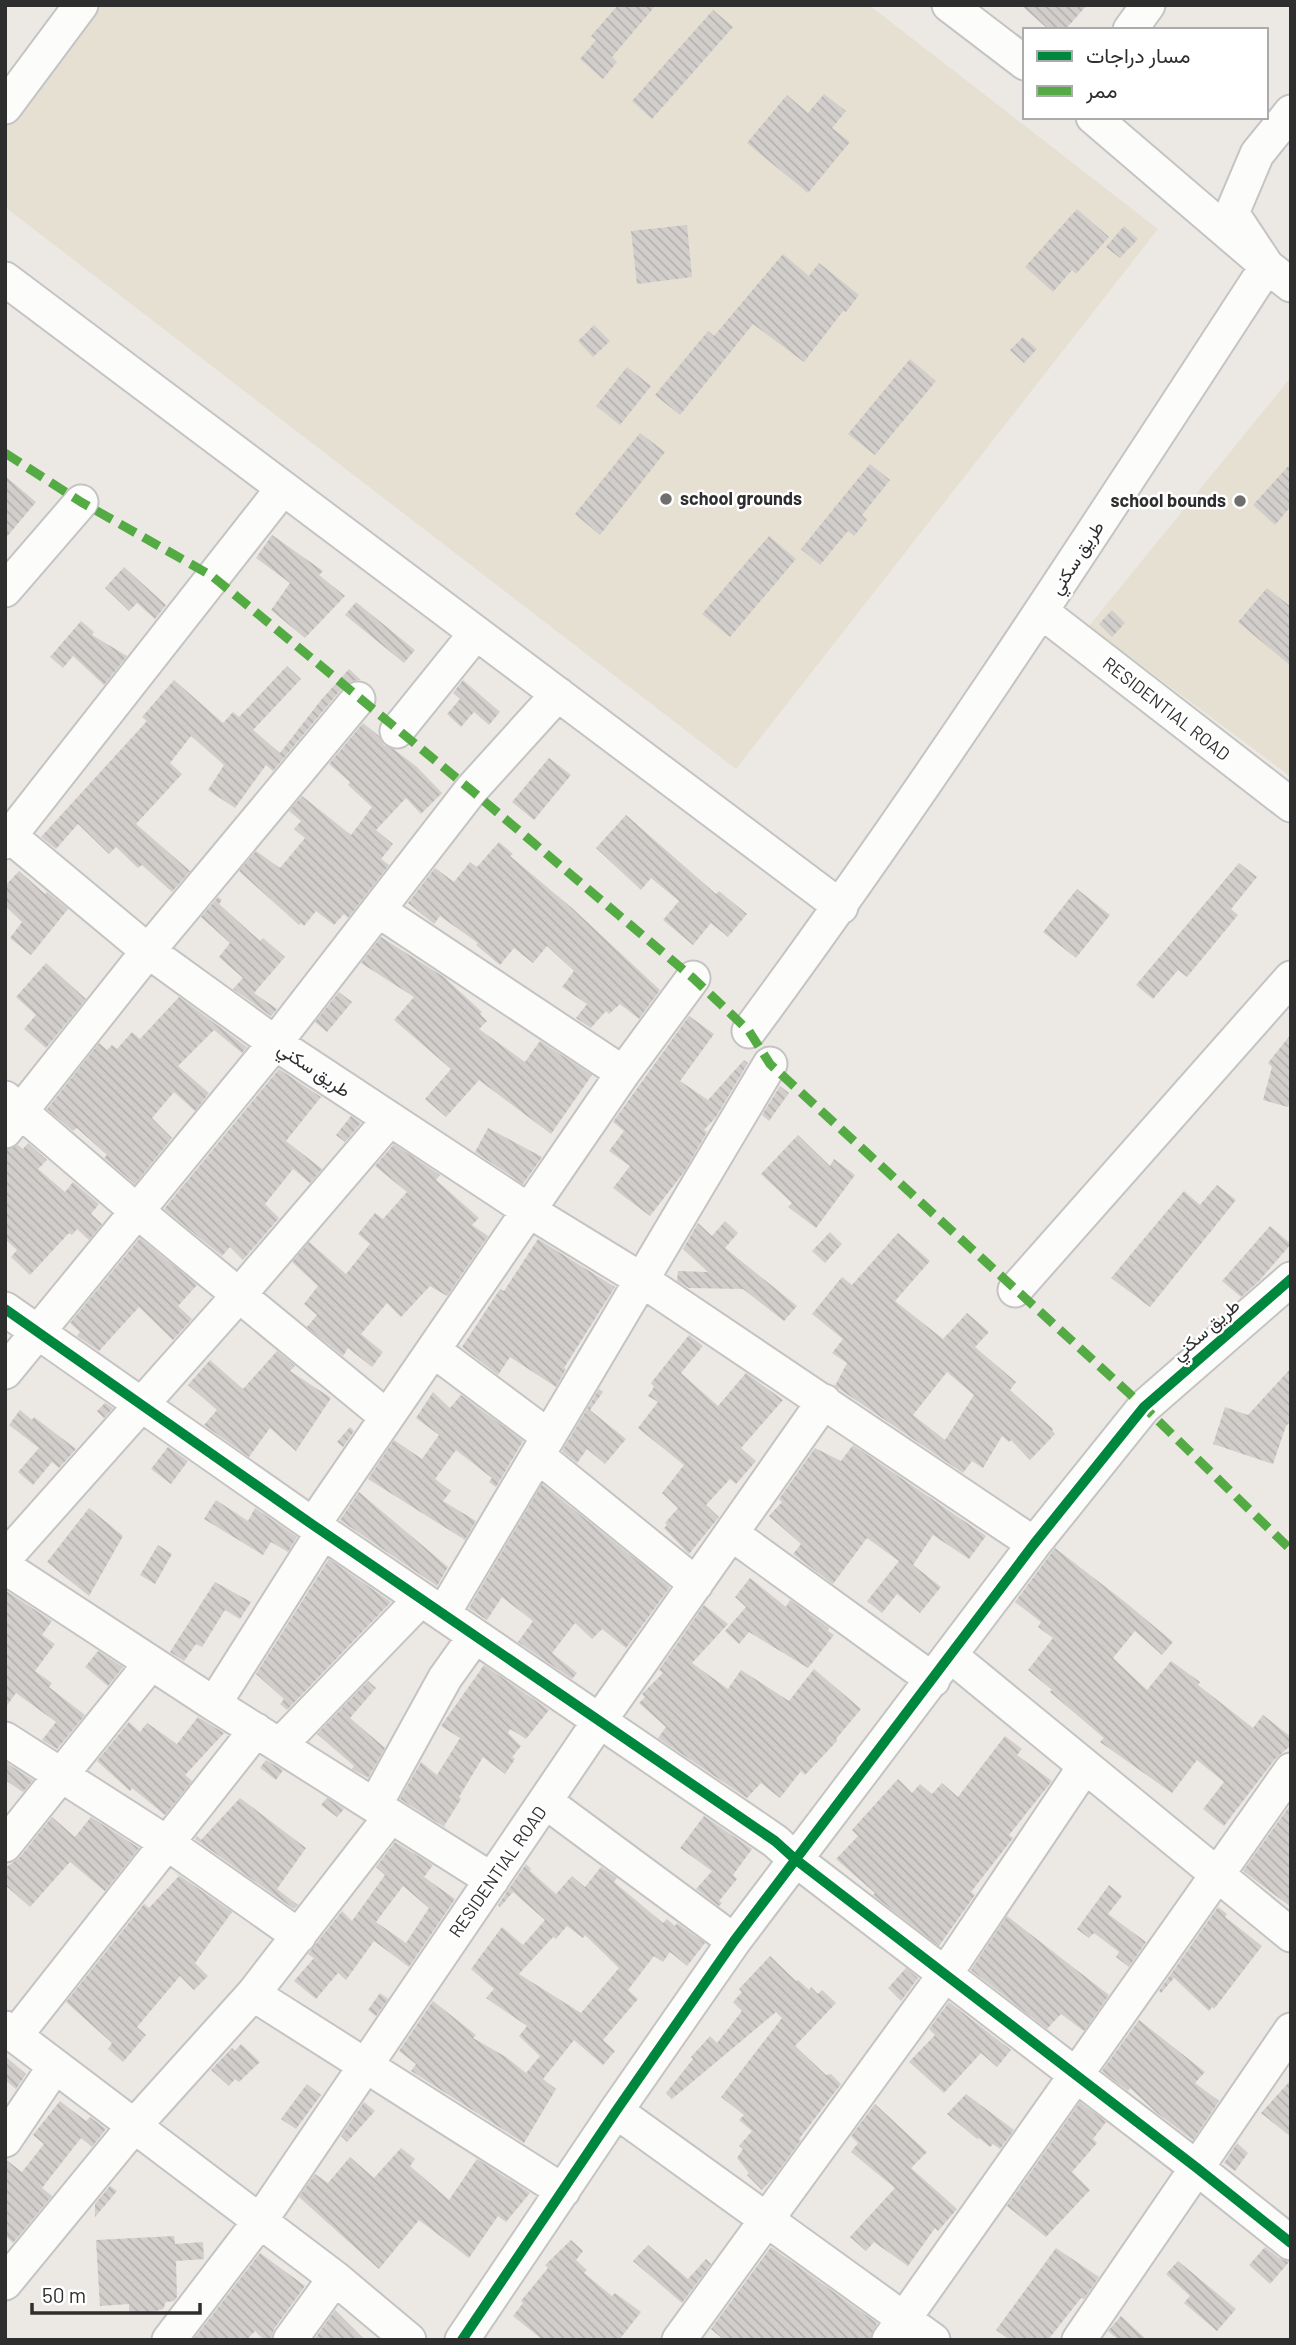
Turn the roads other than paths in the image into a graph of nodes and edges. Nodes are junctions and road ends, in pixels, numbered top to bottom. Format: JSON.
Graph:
{"nodes":[{"id":1,"x":80,"y":5,"type":"edge"},
{"id":2,"x":949,"y":5,"type":"edge"},
{"id":3,"x":1149,"y":5,"type":"edge"},
{"id":4,"x":1132,"y":28,"type":"edge"},
{"id":5,"x":1023,"y":61,"type":"edge"},
{"id":6,"x":5,"y":107,"type":"edge"},
{"id":7,"x":1291,"y":112,"type":"edge"},
{"id":8,"x":1095,"y":119,"type":"edge"},
{"id":9,"x":1279,"y":275,"type":"edge"},
{"id":10,"x":5,"y":279,"type":"edge"},
{"id":11,"x":283,"y":488,"type":"junction"},
{"id":12,"x":81,"y":502,"type":"dead end"},
{"id":13,"x":5,"y":590,"type":"edge"},
{"id":14,"x":1042,"y":612,"type":"junction"},
{"id":15,"x":476,"y":633,"type":"junction"},
{"id":16,"x":558,"y":694,"type":"junction"},
{"id":17,"x":358,"y":699,"type":"dead end"},
{"id":18,"x":397,"y":731,"type":"dead end"},
{"id":19,"x":1291,"y":805,"type":"edge"},
{"id":20,"x":7,"y":836,"type":"edge"},
{"id":21,"x":841,"y":907,"type":"junction"},
{"id":22,"x":378,"y":910,"type":"junction"},
{"id":23,"x":148,"y":951,"type":"junction"},
{"id":24,"x":693,"y":978,"type":"dead end"},
{"id":25,"x":1291,"y":978,"type":"edge"},
{"id":26,"x":749,"y":1031,"type":"dead end"},
{"id":27,"x":275,"y":1043,"type":"junction"},
{"id":28,"x":770,"y":1064,"type":"dead end"},
{"id":29,"x":622,"y":1073,"type":"junction"},
{"id":30,"x":11,"y":1114,"type":"edge"},
{"id":31,"x":389,"y":1120,"type":"junction"},
{"id":32,"x":528,"y":1210,"type":"junction"},
{"id":33,"x":138,"y":1212,"type":"junction"},
{"id":34,"x":1291,"y":1279,"type":"edge"},
{"id":35,"x":642,"y":1280,"type":"junction"},
{"id":36,"x":1015,"y":1290,"type":"dead end"},
{"id":37,"x":239,"y":1295,"type":"junction"},
{"id":38,"x":5,"y":1310,"type":"edge"},
{"id":39,"x":37,"y":1333,"type":"junction"},
{"id":40,"x":433,"y":1350,"type":"junction"},
{"id":41,"x":5,"y":1372,"type":"edge"},
{"id":42,"x":824,"y":1401,"type":"junction"},
{"id":43,"x":140,"y":1406,"type":"junction"},
{"id":44,"x":387,"y":1417,"type":"junction"},
{"id":45,"x":543,"y":1446,"type":"junction"},
{"id":46,"x":318,"y":1529,"type":"junction"},
{"id":47,"x":732,"y":1534,"type":"junction"},
{"id":48,"x":1034,"y":1544,"type":"junction"},
{"id":49,"x":5,"y":1558,"type":"edge"},
{"id":50,"x":5,"y":1567,"type":"edge"},
{"id":51,"x":696,"y":1584,"type":"junction"},
{"id":52,"x":432,"y":1606,"type":"junction"},
{"id":53,"x":475,"y":1636,"type":"junction"},
{"id":54,"x":151,"y":1663,"type":"junction"},
{"id":55,"x":942,"y":1668,"type":"junction"},
{"id":56,"x":214,"y":1704,"type":"junction"},
{"id":57,"x":600,"y":1720,"type":"junction"},
{"id":58,"x":268,"y":1738,"type":"junction"},
{"id":59,"x":5,"y":1739,"type":"edge"},
{"id":60,"x":1085,"y":1766,"type":"junction"},
{"id":61,"x":1291,"y":1770,"type":"edge"},
{"id":62,"x":63,"y":1775,"type":"junction"},
{"id":63,"x":546,"y":1802,"type":"junction"},
{"id":64,"x":383,"y":1810,"type":"junction"},
{"id":65,"x":167,"y":1843,"type":"junction"},
{"id":66,"x":5,"y":1845,"type":"edge"},
{"id":67,"x":795,"y":1859,"type":"junction"},
{"id":68,"x":1217,"y":1874,"type":"junction"},
{"id":69,"x":492,"y":1880,"type":"junction"},
{"id":70,"x":1291,"y":1935,"type":"edge"},
{"id":71,"x":299,"y":1936,"type":"junction"},
{"id":72,"x":734,"y":1941,"type":"junction"},
{"id":73,"x":946,"y":1973,"type":"junction"},
{"id":74,"x":253,"y":1994,"type":"junction"},
{"id":75,"x":1291,"y":2030,"type":"edge"},
{"id":76,"x":10,"y":2032,"type":"edge"},
{"id":77,"x":367,"y":2064,"type":"junction"},
{"id":78,"x":55,"y":2066,"type":"junction"},
{"id":79,"x":1076,"y":2074,"type":"junction"},
{"id":80,"x":616,"y":2111,"type":"junction"},
{"id":81,"x":134,"y":2126,"type":"junction"},
{"id":82,"x":5,"y":2140,"type":"edge"},
{"id":83,"x":1197,"y":2168,"type":"junction"},
{"id":84,"x":563,"y":2191,"type":"junction"},
{"id":85,"x":765,"y":2220,"type":"junction"},
{"id":86,"x":260,"y":2221,"type":"junction"},
{"id":87,"x":1291,"y":2243,"type":"edge"},
{"id":88,"x":335,"y":2278,"type":"junction"},
{"id":89,"x":5,"y":2283,"type":"edge"},
{"id":90,"x":897,"y":2329,"type":"edge"},
{"id":91,"x":169,"y":2340,"type":"edge"},
{"id":92,"x":290,"y":2340,"type":"edge"},
{"id":93,"x":409,"y":2340,"type":"edge"},
{"id":94,"x":462,"y":2340,"type":"edge"},
{"id":95,"x":679,"y":2340,"type":"edge"},
{"id":96,"x":933,"y":2340,"type":"edge"},
{"id":97,"x":1079,"y":2340,"type":"edge"}],
"edges":[{"from":1,"to":6,"type":"street"},
{"from":2,"to":5,"type":"street"},
{"from":3,"to":4,"type":"street"},
{"from":7,"to":9,"type":"street"},
{"from":8,"to":9,"type":"street"},
{"from":9,"to":14,"type":"street","name":"طريق سكني"},
{"from":10,"to":11,"type":"street"},
{"from":11,"to":15,"type":"street"},
{"from":11,"to":20,"type":"street"},
{"from":12,"to":13,"type":"street"},
{"from":14,"to":19,"type":"street","name":"RESIDENTIAL ROAD"},
{"from":14,"to":21,"type":"street","name":"طريق سكني"},
{"from":15,"to":16,"type":"street"},
{"from":15,"to":18,"type":"street"},
{"from":16,"to":21,"type":"street"},
{"from":16,"to":22,"type":"street"},
{"from":17,"to":23,"type":"street"},
{"from":20,"to":23,"type":"street","name":"طريق سكني"},
{"from":21,"to":26,"type":"street","name":"طريق سكني"},
{"from":22,"to":27,"type":"street"},
{"from":22,"to":29,"type":"street"},
{"from":23,"to":27,"type":"street","name":"طريق سكني"},
{"from":23,"to":30,"type":"street"},
{"from":24,"to":29,"type":"street"},
{"from":25,"to":36,"type":"street"},
{"from":27,"to":31,"type":"street","name":"طريق سكني"},
{"from":27,"to":33,"type":"street"},
{"from":28,"to":35,"type":"street"},
{"from":29,"to":32,"type":"street"},
{"from":30,"to":33,"type":"street"},
{"from":31,"to":32,"type":"street","name":"طريق سكني"},
{"from":31,"to":37,"type":"street"},
{"from":32,"to":35,"type":"street","name":"طريق سكني"},
{"from":32,"to":40,"type":"street"},
{"from":33,"to":37,"type":"street"},
{"from":33,"to":39,"type":"street"},
{"from":34,"to":48,"type":"street","name":"طريق سكني"},
{"from":35,"to":42,"type":"street","name":"طريق سكني"},
{"from":35,"to":45,"type":"street"},
{"from":37,"to":43,"type":"street"},
{"from":37,"to":44,"type":"street"},
{"from":38,"to":39,"type":"street"},
{"from":39,"to":41,"type":"street"},
{"from":39,"to":43,"type":"street"},
{"from":40,"to":44,"type":"street"},
{"from":40,"to":45,"type":"street"},
{"from":42,"to":47,"type":"street","name":"RESIDENTIAL ROAD"},
{"from":42,"to":48,"type":"street","name":"طريق سكني"},
{"from":43,"to":46,"type":"street"},
{"from":43,"to":49,"type":"street"},
{"from":44,"to":46,"type":"street"},
{"from":45,"to":51,"type":"street"},
{"from":45,"to":52,"type":"street"},
{"from":46,"to":52,"type":"street"},
{"from":46,"to":56,"type":"street"},
{"from":47,"to":51,"type":"street","name":"RESIDENTIAL ROAD"},
{"from":47,"to":55,"type":"street"},
{"from":48,"to":55,"type":"street","name":"طريق سكني"},
{"from":50,"to":54,"type":"street"},
{"from":51,"to":57,"type":"street","name":"RESIDENTIAL ROAD"},
{"from":52,"to":53,"type":"street"},
{"from":52,"to":58,"type":"street"},
{"from":53,"to":57,"type":"street"},
{"from":53,"to":64,"type":"street"},
{"from":54,"to":56,"type":"street"},
{"from":54,"to":62,"type":"street"},
{"from":55,"to":60,"type":"street"},
{"from":55,"to":67,"type":"street","name":"طريق سكني"},
{"from":56,"to":58,"type":"street"},
{"from":57,"to":63,"type":"street","name":"RESIDENTIAL ROAD"},
{"from":57,"to":67,"type":"street"},
{"from":58,"to":64,"type":"street"},
{"from":58,"to":65,"type":"street"},
{"from":59,"to":62,"type":"street"},
{"from":60,"to":68,"type":"street"},
{"from":60,"to":73,"type":"street"},
{"from":61,"to":68,"type":"street"},
{"from":62,"to":65,"type":"street"},
{"from":62,"to":66,"type":"street"},
{"from":63,"to":69,"type":"street","name":"RESIDENTIAL ROAD"},
{"from":63,"to":72,"type":"street"},
{"from":64,"to":69,"type":"street"},
{"from":64,"to":71,"type":"street"},
{"from":65,"to":71,"type":"street"},
{"from":65,"to":76,"type":"street"},
{"from":67,"to":72,"type":"street","name":"طريق سكني"},
{"from":67,"to":73,"type":"street"},
{"from":68,"to":70,"type":"street"},
{"from":68,"to":79,"type":"street"},
{"from":69,"to":77,"type":"street","name":"RESIDENTIAL ROAD"},
{"from":71,"to":74,"type":"street"},
{"from":72,"to":80,"type":"street","name":"طريق سكني"},
{"from":73,"to":79,"type":"street"},
{"from":73,"to":85,"type":"street"},
{"from":74,"to":77,"type":"street"},
{"from":74,"to":81,"type":"street"},
{"from":75,"to":83,"type":"street"},
{"from":76,"to":78,"type":"street"},
{"from":77,"to":84,"type":"street"},
{"from":77,"to":86,"type":"street","name":"RESIDENTIAL ROAD"},
{"from":78,"to":81,"type":"street"},
{"from":78,"to":82,"type":"street"},
{"from":79,"to":83,"type":"street"},
{"from":79,"to":90,"type":"street"},
{"from":80,"to":84,"type":"street","name":"طريق سكني"},
{"from":80,"to":85,"type":"street"},
{"from":81,"to":86,"type":"street"},
{"from":81,"to":89,"type":"street"},
{"from":83,"to":87,"type":"street"},
{"from":83,"to":97,"type":"street"},
{"from":84,"to":94,"type":"street","name":"طريق سكني"},
{"from":85,"to":90,"type":"street"},
{"from":85,"to":95,"type":"street"},
{"from":86,"to":88,"type":"street"},
{"from":86,"to":91,"type":"street","name":"RESIDENTIAL ROAD"},
{"from":88,"to":92,"type":"street"},
{"from":88,"to":93,"type":"street"},
{"from":90,"to":96,"type":"street"}]}
